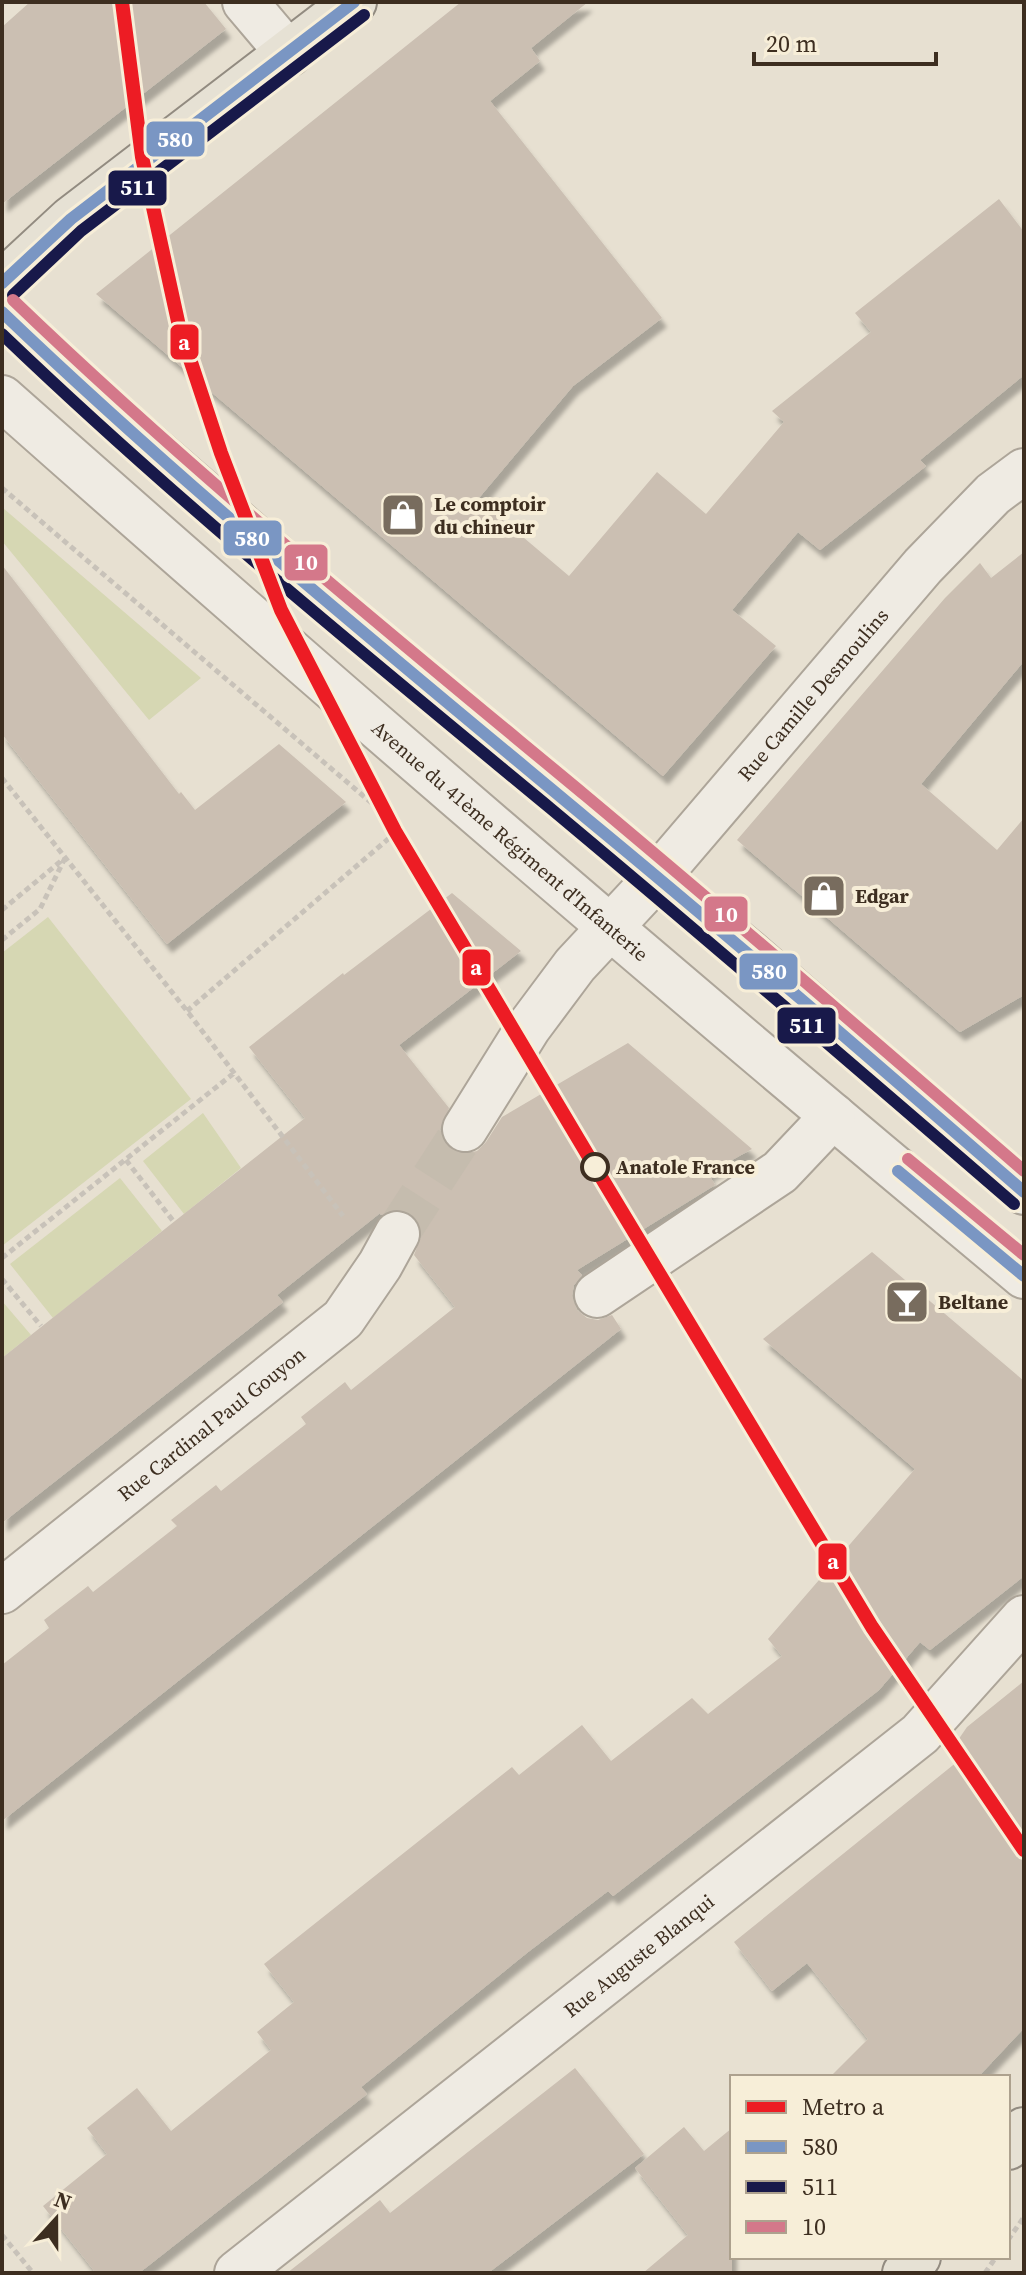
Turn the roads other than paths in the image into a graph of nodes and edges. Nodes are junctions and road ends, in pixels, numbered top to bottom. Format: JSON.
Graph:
{"nodes":[{"id":1,"x":245,"y":2,"type":"edge"},
{"id":2,"x":354,"y":2,"type":"edge"},
{"id":3,"x":289,"y":54,"type":"junction"},
{"id":4,"x":2,"y":283,"type":"edge"},
{"id":5,"x":2,"y":312,"type":"edge"},
{"id":6,"x":2,"y":398,"type":"edge"},
{"id":7,"x":1024,"y":471,"type":"edge"},
{"id":8,"x":658,"y":876,"type":"junction"},
{"id":9,"x":612,"y":926,"type":"junction"},
{"id":10,"x":833,"y":1116,"type":"junction"},
{"id":11,"x":465,"y":1129,"type":"tunnel mouth"},
{"id":12,"x":1024,"y":1192,"type":"edge"},
{"id":13,"x":388,"y":1250,"type":"tunnel mouth"},
{"id":14,"x":1024,"y":1276,"type":"edge"},
{"id":15,"x":597,"y":1295,"type":"dead end"},
{"id":16,"x":2,"y":1591,"type":"edge"},
{"id":17,"x":1024,"y":1618,"type":"edge"},
{"id":18,"x":1024,"y":2130,"type":"edge"},
{"id":19,"x":1010,"y":2145,"type":"edge"},
{"id":20,"x":237,"y":2273,"type":"edge"}],
"edges":[{"from":1,"to":3,"type":"street"},
{"from":2,"to":3,"type":"main road"},
{"from":3,"to":4,"type":"main road"},
{"from":5,"to":8,"type":"street"},
{"from":6,"to":9,"type":"street","name":"Avenue du 41ème Régiment d'Infanterie"},
{"from":7,"to":8,"type":"street","name":"Rue Camille Desmoulins"},
{"from":8,"to":9,"type":"street","name":"Rue Camille Desmoulins"},
{"from":8,"to":12,"type":"street"},
{"from":9,"to":10,"type":"street","name":"Avenue du 41ème Régiment d'Infanterie"},
{"from":9,"to":11,"type":"street"},
{"from":10,"to":14,"type":"street","name":"Avenue du 41ème Régiment d'Infanterie"},
{"from":10,"to":15,"type":"street"},
{"from":13,"to":16,"type":"street","name":"Rue Cardinal Paul Gouyon"},
{"from":17,"to":20,"type":"street","name":"Rue Auguste Blanqui"},
{"from":18,"to":19,"type":"main road"}]}
